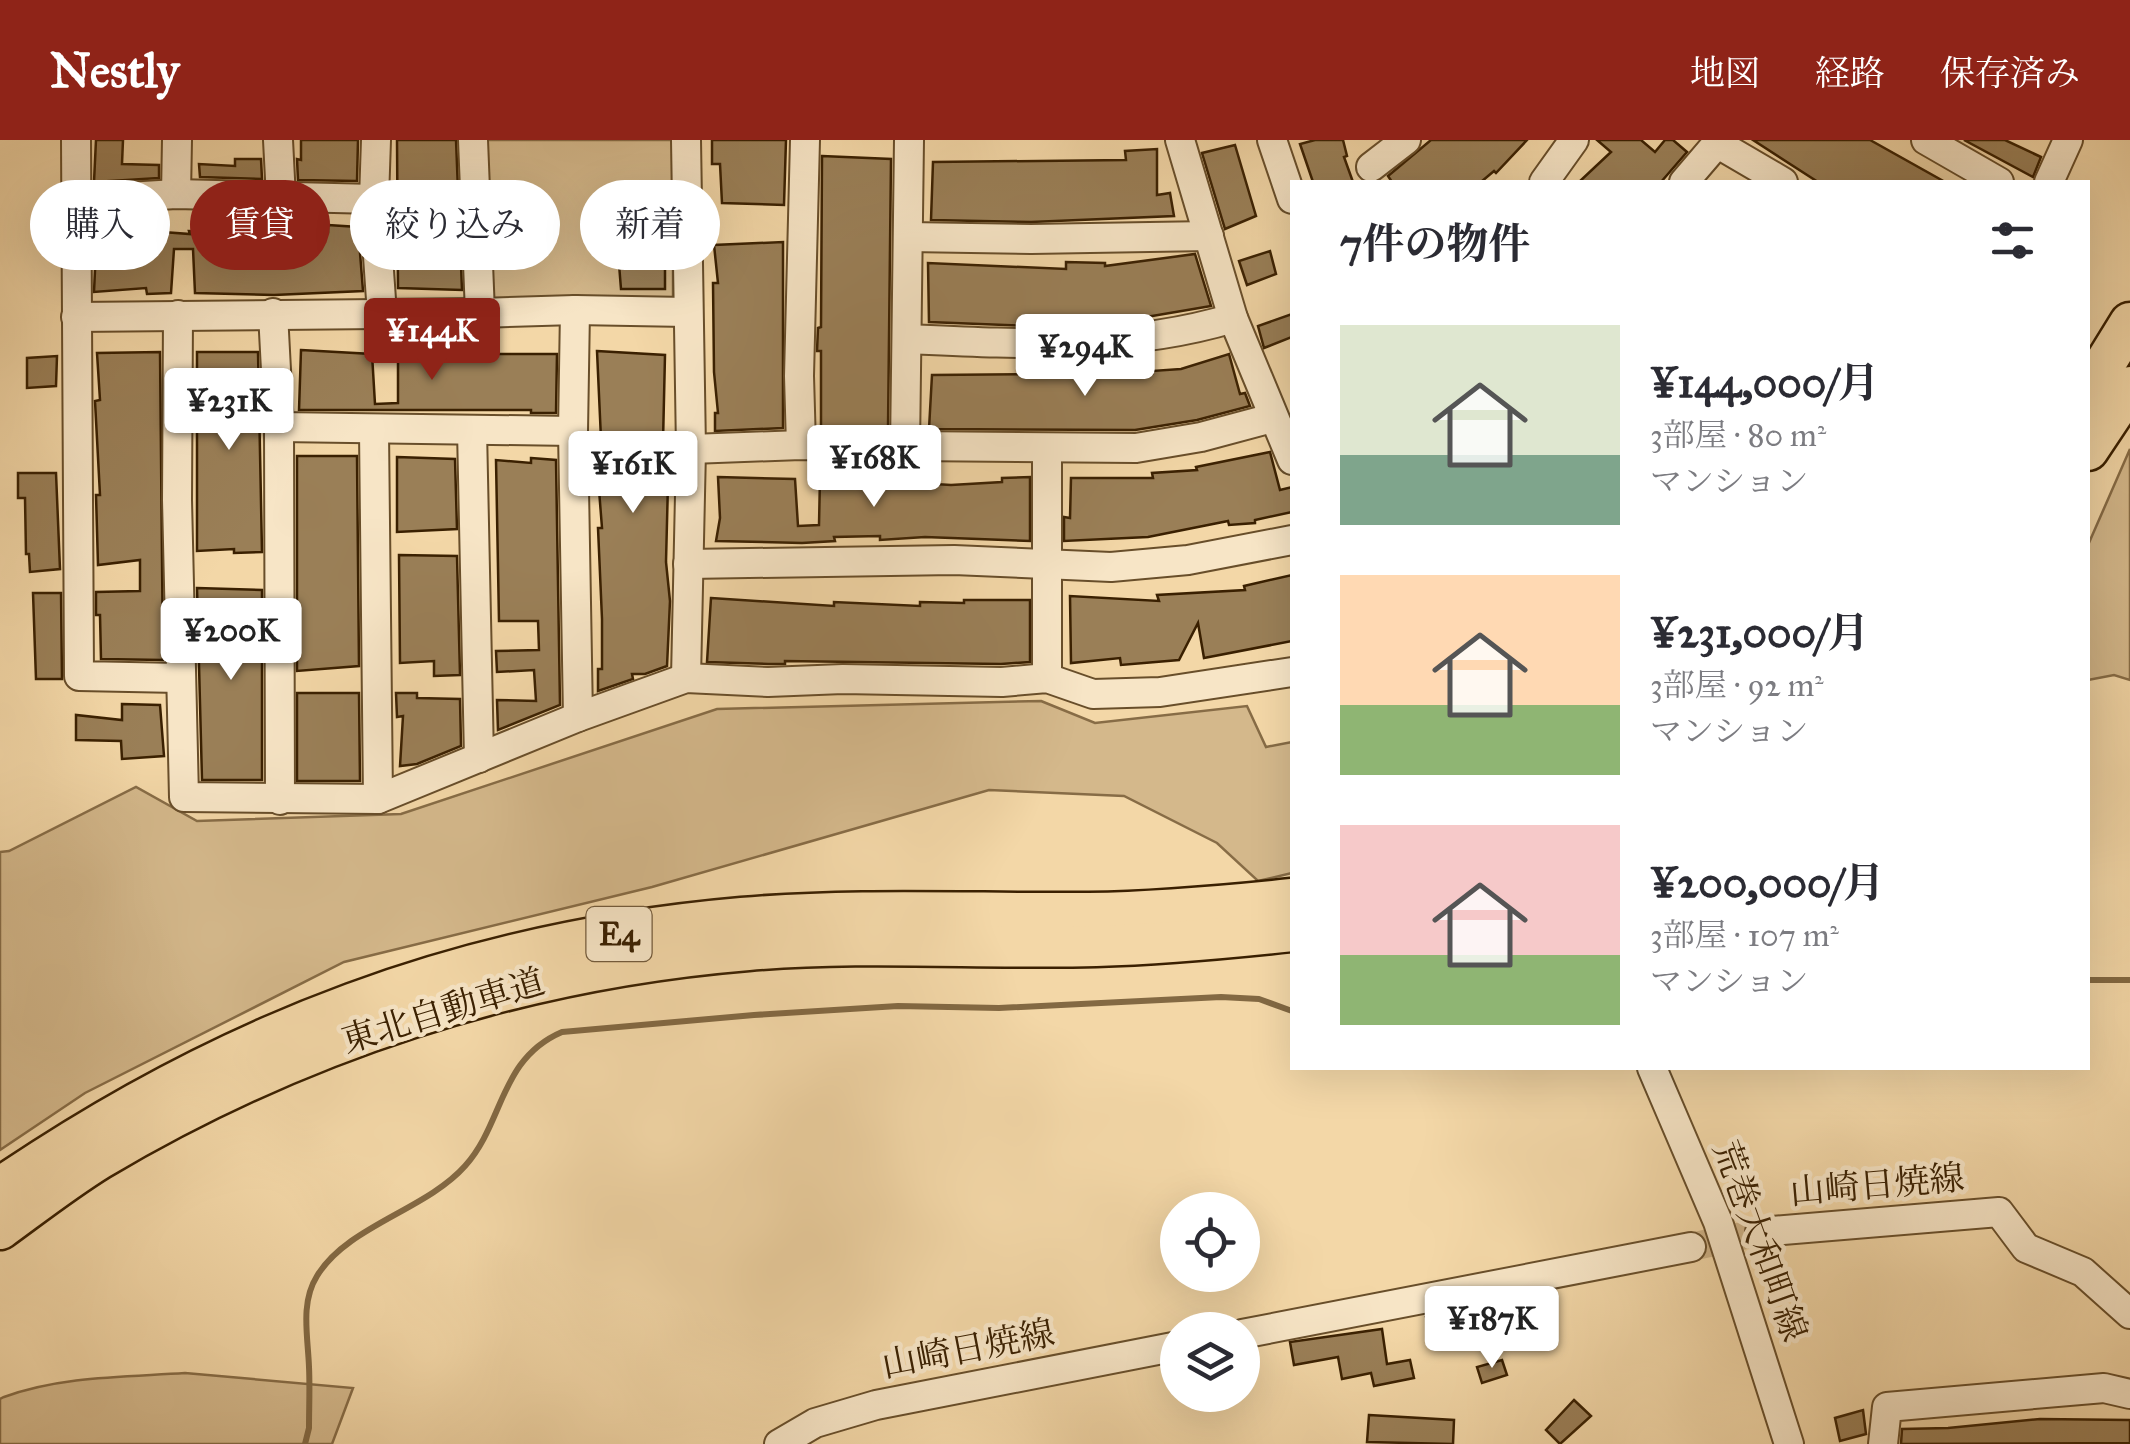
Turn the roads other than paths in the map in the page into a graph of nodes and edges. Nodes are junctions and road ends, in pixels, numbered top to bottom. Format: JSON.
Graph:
{"nodes":[{"id":1,"x":76,"y":140,"type":"edge"},
{"id":2,"x":177,"y":140,"type":"edge"},
{"id":3,"x":278,"y":140,"type":"edge"},
{"id":4,"x":376,"y":140,"type":"edge"},
{"id":5,"x":473,"y":140,"type":"edge"},
{"id":6,"x":686,"y":140,"type":"edge"},
{"id":7,"x":805,"y":140,"type":"edge"},
{"id":8,"x":908,"y":140,"type":"edge"},
{"id":9,"x":1180,"y":140,"type":"edge"},
{"id":10,"x":1272,"y":140,"type":"edge"},
{"id":11,"x":1406,"y":140,"type":"edge"},
{"id":12,"x":1574,"y":140,"type":"edge"},
{"id":13,"x":2068,"y":140,"type":"edge"},
{"id":14,"x":1719,"y":142,"type":"edge"},
{"id":15,"x":1943,"y":144,"type":"edge"},
{"id":16,"x":1370,"y":163,"type":"edge"},
{"id":17,"x":77,"y":180,"type":"edge"},
{"id":18,"x":280,"y":180,"type":"edge"},
{"id":19,"x":375,"y":180,"type":"edge"},
{"id":20,"x":1545,"y":180,"type":"edge"},
{"id":21,"x":1686,"y":180,"type":"edge"},
{"id":22,"x":1780,"y":180,"type":"edge"},
{"id":23,"x":1996,"y":180,"type":"edge"},
{"id":24,"x":2050,"y":180,"type":"edge"},
{"id":25,"x":1290,"y":192,"type":"edge"},
{"id":26,"x":170,"y":194,"type":"edge"},
{"id":27,"x":176,"y":194,"type":"junction"},
{"id":28,"x":190,"y":195,"type":"edge"},
{"id":29,"x":1210,"y":236,"type":"junction"},
{"id":30,"x":908,"y":237,"type":"junction"},
{"id":31,"x":77,"y":270,"type":"edge"},
{"id":32,"x":379,"y":270,"type":"edge"},
{"id":33,"x":575,"y":310,"type":"junction"},
{"id":34,"x":687,"y":312,"type":"junction"},
{"id":35,"x":273,"y":313,"type":"junction"},
{"id":36,"x":382,"y":314,"type":"junction"},
{"id":37,"x":480,"y":314,"type":"junction"},
{"id":38,"x":178,"y":315,"type":"junction"},
{"id":39,"x":76,"y":317,"type":"junction"},
{"id":40,"x":1233,"y":318,"type":"junction"},
{"id":41,"x":2130,"y":324,"type":"edge"},
{"id":42,"x":908,"y":340,"type":"junction"},
{"id":43,"x":2130,"y":387,"type":"edge"},
{"id":44,"x":2090,"y":388,"type":"edge"},
{"id":45,"x":1272,"y":418,"type":"junction"},
{"id":46,"x":279,"y":427,"type":"junction"},
{"id":47,"x":374,"y":430,"type":"junction"},
{"id":48,"x":472,"y":430,"type":"junction"},
{"id":49,"x":573,"y":431,"type":"junction"},
{"id":50,"x":801,"y":446,"type":"junction"},
{"id":51,"x":2090,"y":447,"type":"edge"},
{"id":52,"x":905,"y":448,"type":"junction"},
{"id":53,"x":1046,"y":448,"type":"junction"},
{"id":54,"x":691,"y":449,"type":"junction"},
{"id":55,"x":1290,"y":456,"type":"edge"},
{"id":56,"x":1290,"y":540,"type":"edge"},
{"id":57,"x":688,"y":564,"type":"junction"},
{"id":58,"x":1048,"y":566,"type":"junction"},
{"id":59,"x":1290,"y":672,"type":"edge"},
{"id":60,"x":179,"y":678,"type":"junction"},
{"id":61,"x":686,"y":678,"type":"junction"},
{"id":62,"x":1046,"y":678,"type":"junction"},
{"id":63,"x":578,"y":717,"type":"junction"},
{"id":64,"x":479,"y":758,"type":"junction"},
{"id":65,"x":378,"y":798,"type":"junction"},
{"id":66,"x":280,"y":800,"type":"junction"},
{"id":67,"x":1290,"y":899,"type":"edge"},
{"id":68,"x":1290,"y":931,"type":"edge"},
{"id":69,"x":1653,"y":1070,"type":"edge"},
{"id":70,"x":3,"y":1217,"type":"edge"},
{"id":71,"x":1760,"y":1232,"type":"tunnel mouth"},
{"id":72,"x":1691,"y":1247,"type":"tunnel mouth"},
{"id":73,"x":2130,"y":1314,"type":"edge"},
{"id":74,"x":1260,"y":1331,"type":"edge"},
{"id":75,"x":1160,"y":1350,"type":"edge"},
{"id":76,"x":2130,"y":1394,"type":"edge"},
{"id":77,"x":780,"y":1444,"type":"edge"},
{"id":78,"x":1789,"y":1444,"type":"edge"},
{"id":79,"x":1883,"y":1444,"type":"edge"}],
"edges":[{"from":1,"to":17,"type":"street"},
{"from":2,"to":27,"type":"street"},
{"from":3,"to":18,"type":"street"},
{"from":4,"to":19,"type":"street"},
{"from":5,"to":37,"type":"street"},
{"from":6,"to":34,"type":"street"},
{"from":7,"to":50,"type":"street"},
{"from":8,"to":30,"type":"street"},
{"from":9,"to":29,"type":"street"},
{"from":10,"to":25,"type":"street"},
{"from":11,"to":16,"type":"street"},
{"from":12,"to":20,"type":"street"},
{"from":13,"to":24,"type":"street"},
{"from":14,"to":21,"type":"street"},
{"from":14,"to":22,"type":"street"},
{"from":15,"to":23,"type":"street"},
{"from":26,"to":27,"type":"street"},
{"from":27,"to":28,"type":"street"},
{"from":29,"to":30,"type":"street"},
{"from":29,"to":40,"type":"street"},
{"from":30,"to":42,"type":"street"},
{"from":31,"to":39,"type":"street"},
{"from":32,"to":36,"type":"street"},
{"from":33,"to":34,"type":"street"},
{"from":33,"to":37,"type":"street"},
{"from":33,"to":49,"type":"street"},
{"from":34,"to":54,"type":"street"},
{"from":35,"to":36,"type":"street"},
{"from":35,"to":38,"type":"street"},
{"from":35,"to":46,"type":"street"},
{"from":36,"to":37,"type":"street"},
{"from":38,"to":39,"type":"street"},
{"from":38,"to":60,"type":"street"},
{"from":39,"to":60,"type":"street"},
{"from":40,"to":42,"type":"street"},
{"from":40,"to":45,"type":"street"},
{"from":41,"to":44,"type":"highway"},
{"from":42,"to":52,"type":"street"},
{"from":43,"to":51,"type":"highway"},
{"from":45,"to":53,"type":"street"},
{"from":45,"to":55,"type":"street"},
{"from":46,"to":47,"type":"street"},
{"from":46,"to":66,"type":"street"},
{"from":47,"to":48,"type":"street"},
{"from":47,"to":65,"type":"street"},
{"from":48,"to":49,"type":"street"},
{"from":48,"to":64,"type":"street"},
{"from":49,"to":63,"type":"street"},
{"from":50,"to":52,"type":"street"},
{"from":50,"to":54,"type":"street"},
{"from":52,"to":53,"type":"street"},
{"from":53,"to":58,"type":"street"},
{"from":54,"to":57,"type":"street"},
{"from":56,"to":58,"type":"street"},
{"from":57,"to":58,"type":"street"},
{"from":57,"to":61,"type":"street"},
{"from":58,"to":62,"type":"street"},
{"from":59,"to":62,"type":"street"},
{"from":60,"to":66,"type":"street"},
{"from":61,"to":62,"type":"street"},
{"from":61,"to":63,"type":"street"},
{"from":63,"to":64,"type":"street"},
{"from":64,"to":65,"type":"street"},
{"from":65,"to":66,"type":"street"},
{"from":67,"to":70,"type":"highway","name":"東北自動車道","number":"E4"},
{"from":68,"to":70,"type":"highway","name":"東北自動車道","number":"E4"},
{"from":69,"to":78,"type":"street","name":"荒巻大和町線"},
{"from":71,"to":73,"type":"street","name":"山崎日焼線"},
{"from":72,"to":74,"type":"street"},
{"from":75,"to":77,"type":"street","name":"山崎日焼線"},
{"from":76,"to":79,"type":"street"}]}
